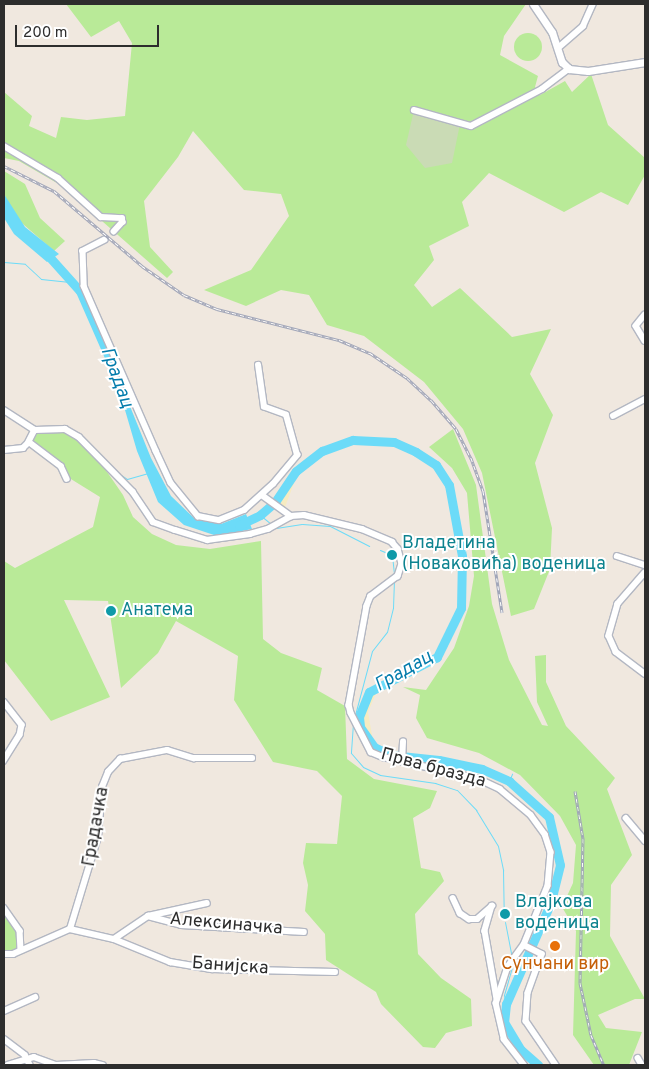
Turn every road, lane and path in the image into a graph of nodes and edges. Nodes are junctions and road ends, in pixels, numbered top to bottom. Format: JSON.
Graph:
{"nodes":[{"id":1,"x":533,"y":4,"type":"edge"},
{"id":2,"x":593,"y":4,"type":"edge"},
{"id":3,"x":558,"y":48,"type":"junction"},
{"id":4,"x":645,"y":62,"type":"edge"},
{"id":5,"x":568,"y":69,"type":"junction"},
{"id":6,"x":414,"y":110,"type":"dead end"},
{"id":7,"x":4,"y":146,"type":"edge"},
{"id":8,"x":114,"y":232,"type":"dead end"},
{"id":9,"x":105,"y":240,"type":"dead end"},
{"id":10,"x":645,"y":316,"type":"edge"},
{"id":11,"x":645,"y":340,"type":"edge"},
{"id":12,"x":258,"y":365,"type":"dead end"},
{"id":13,"x":645,"y":400,"type":"edge"},
{"id":14,"x":4,"y":410,"type":"edge"},
{"id":15,"x":613,"y":416,"type":"dead end"},
{"id":16,"x":35,"y":430,"type":"junction"},
{"id":17,"x":29,"y":442,"type":"junction"},
{"id":18,"x":4,"y":450,"type":"edge"},
{"id":19,"x":67,"y":479,"type":"dead end"},
{"id":20,"x":264,"y":496,"type":"junction"},
{"id":21,"x":291,"y":516,"type":"junction"},
{"id":22,"x":616,"y":556,"type":"dead end"},
{"id":23,"x":645,"y":565,"type":"edge"},
{"id":24,"x":645,"y":573,"type":"edge"},
{"id":25,"x":645,"y":674,"type":"edge"},
{"id":26,"x":4,"y":702,"type":"edge"},
{"id":27,"x":403,"y":742,"type":"dead end"},
{"id":28,"x":252,"y":758,"type":"dead end"},
{"id":29,"x":4,"y":761,"type":"edge"},
{"id":30,"x":402,"y":761,"type":"junction"},
{"id":31,"x":626,"y":818,"type":"dead end"},
{"id":32,"x":645,"y":841,"type":"edge"},
{"id":33,"x":453,"y":898,"type":"dead end"},
{"id":34,"x":207,"y":903,"type":"dead end"},
{"id":35,"x":4,"y":908,"type":"edge"},
{"id":36,"x":148,"y":916,"type":"junction"},
{"id":37,"x":70,"y":929,"type":"junction"},
{"id":38,"x":304,"y":932,"type":"dead end"},
{"id":39,"x":114,"y":939,"type":"junction"},
{"id":40,"x":526,"y":946,"type":"junction"},
{"id":41,"x":21,"y":950,"type":"junction"},
{"id":42,"x":4,"y":954,"type":"edge"},
{"id":43,"x":335,"y":972,"type":"dead end"},
{"id":44,"x":492,"y":981,"type":"junction"},
{"id":45,"x":503,"y":982,"type":"junction"},
{"id":46,"x":34,"y":997,"type":"dead end"},
{"id":47,"x":497,"y":999,"type":"junction"},
{"id":48,"x":4,"y":1011,"type":"edge"},
{"id":49,"x":4,"y":1039,"type":"edge"},
{"id":50,"x":638,"y":1058,"type":"dead end"},
{"id":51,"x":29,"y":1062,"type":"edge"},
{"id":52,"x":8,"y":1065,"type":"edge"},
{"id":53,"x":103,"y":1065,"type":"edge"},
{"id":54,"x":524,"y":1065,"type":"edge"},
{"id":55,"x":556,"y":1065,"type":"edge"},
{"id":56,"x":642,"y":1065,"type":"edge"}],
"edges":[{"from":1,"to":3,"type":"street"},
{"from":2,"to":3,"type":"street"},
{"from":3,"to":5,"type":"street"},
{"from":4,"to":5,"type":"street"},
{"from":5,"to":6,"type":"street"},
{"from":7,"to":8,"type":"street"},
{"from":9,"to":20,"type":"street"},
{"from":10,"to":11,"type":"street"},
{"from":12,"to":20,"type":"street"},
{"from":13,"to":15,"type":"street"},
{"from":14,"to":16,"type":"street"},
{"from":16,"to":17,"type":"street"},
{"from":16,"to":21,"type":"street","name":"Прва бразда"},
{"from":17,"to":18,"type":"street"},
{"from":17,"to":19,"type":"street"},
{"from":20,"to":21,"type":"street"},
{"from":21,"to":30,"type":"street","name":"Прва бразда"},
{"from":22,"to":23,"type":"street"},
{"from":24,"to":25,"type":"street"},
{"from":26,"to":29,"type":"street"},
{"from":27,"to":30,"type":"street"},
{"from":28,"to":37,"type":"street","name":"Градачка"},
{"from":30,"to":40,"type":"street","name":"Прва бразда"},
{"from":31,"to":32,"type":"street"},
{"from":33,"to":44,"type":"street"},
{"from":34,"to":36,"type":"street"},
{"from":35,"to":41,"type":"street"},
{"from":36,"to":38,"type":"street","name":"Алексиначка"},
{"from":36,"to":39,"type":"street"},
{"from":37,"to":39,"type":"street","name":"Банијска"},
{"from":37,"to":41,"type":"street"},
{"from":39,"to":43,"type":"street","name":"Банијска"},
{"from":40,"to":45,"type":"street","name":"Прва бразда"},
{"from":40,"to":55,"type":"street"},
{"from":41,"to":42,"type":"street"},
{"from":44,"to":45,"type":"street"},
{"from":44,"to":47,"type":"street"},
{"from":45,"to":47,"type":"street","name":"Прва бразда"},
{"from":46,"to":48,"type":"street"},
{"from":47,"to":54,"type":"street","name":"Прва бразда"},
{"from":49,"to":51,"type":"street"},
{"from":50,"to":56,"type":"street"},
{"from":51,"to":52,"type":"street"},
{"from":51,"to":53,"type":"street"}]}
